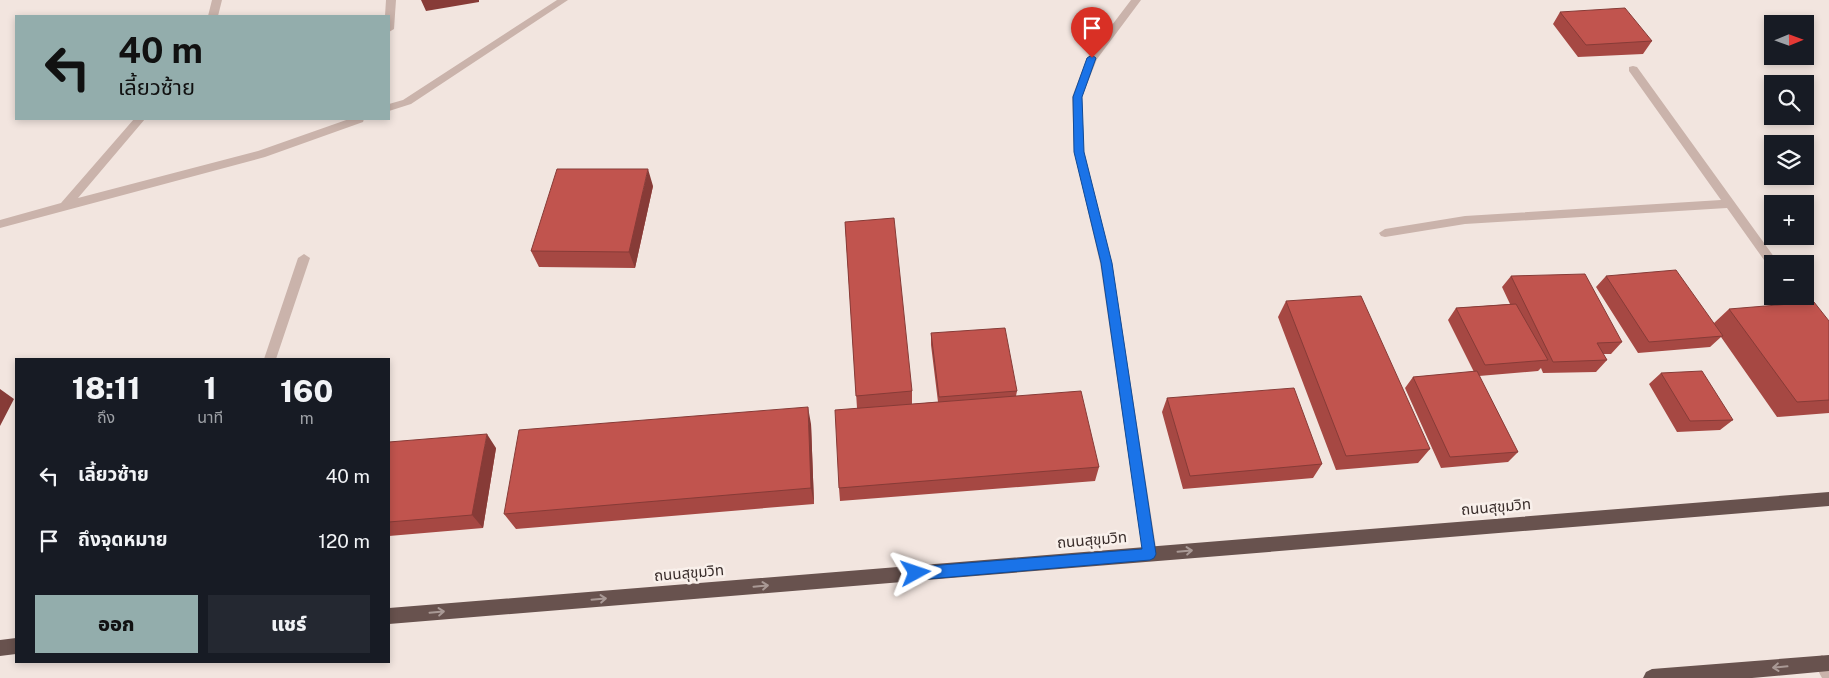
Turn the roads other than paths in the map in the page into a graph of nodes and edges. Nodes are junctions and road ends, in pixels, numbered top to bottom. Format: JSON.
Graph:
{"nodes":[{"id":1,"x":217,"y":0,"type":"edge"},
{"id":2,"x":391,"y":0,"type":"edge"},
{"id":3,"x":563,"y":0,"type":"edge"},
{"id":4,"x":1136,"y":0,"type":"edge"},
{"id":5,"x":213,"y":15,"type":"edge"},
{"id":6,"x":390,"y":15,"type":"edge"},
{"id":7,"x":1633,"y":69,"type":"dead end"},
{"id":8,"x":390,"y":108,"type":"edge"},
{"id":9,"x":139,"y":120,"type":"edge"},
{"id":10,"x":356,"y":120,"type":"edge"},
{"id":11,"x":1730,"y":204,"type":"junction"},
{"id":12,"x":66,"y":206,"type":"junction"},
{"id":13,"x":0,"y":224,"type":"edge"},
{"id":14,"x":1385,"y":232,"type":"dead end"},
{"id":15,"x":1767,"y":255,"type":"edge"},
{"id":16,"x":304,"y":258,"type":"dead end"},
{"id":17,"x":1802,"y":305,"type":"edge"},
{"id":18,"x":1829,"y":342,"type":"edge"},
{"id":19,"x":270,"y":358,"type":"edge"},
{"id":20,"x":1829,"y":499,"type":"edge"},
{"id":21,"x":1150,"y":554,"type":"junction"},
{"id":22,"x":390,"y":616,"type":"edge"},
{"id":23,"x":15,"y":646,"type":"edge"},
{"id":24,"x":0,"y":648,"type":"edge"},
{"id":25,"x":1827,"y":667,"type":"edge"},
{"id":26,"x":1652,"y":678,"type":"edge"}],
"edges":[{"from":1,"to":5,"type":"street"},
{"from":2,"to":6,"type":"street"},
{"from":3,"to":8,"type":"street"},
{"from":4,"to":21,"type":"street"},
{"from":7,"to":11,"type":"street"},
{"from":9,"to":12,"type":"street"},
{"from":10,"to":12,"type":"street"},
{"from":11,"to":14,"type":"street"},
{"from":11,"to":15,"type":"street"},
{"from":12,"to":13,"type":"street"},
{"from":16,"to":19,"type":"street"},
{"from":17,"to":18,"type":"street"},
{"from":21,"to":20,"type":"highway","name":"ถนนสุขุมวิท","one_way":true},
{"from":22,"to":21,"type":"highway","name":"ถนนสุขุมวิท","one_way":true},
{"from":23,"to":24,"type":"highway"},
{"from":25,"to":26,"type":"highway","one_way":true}]}
